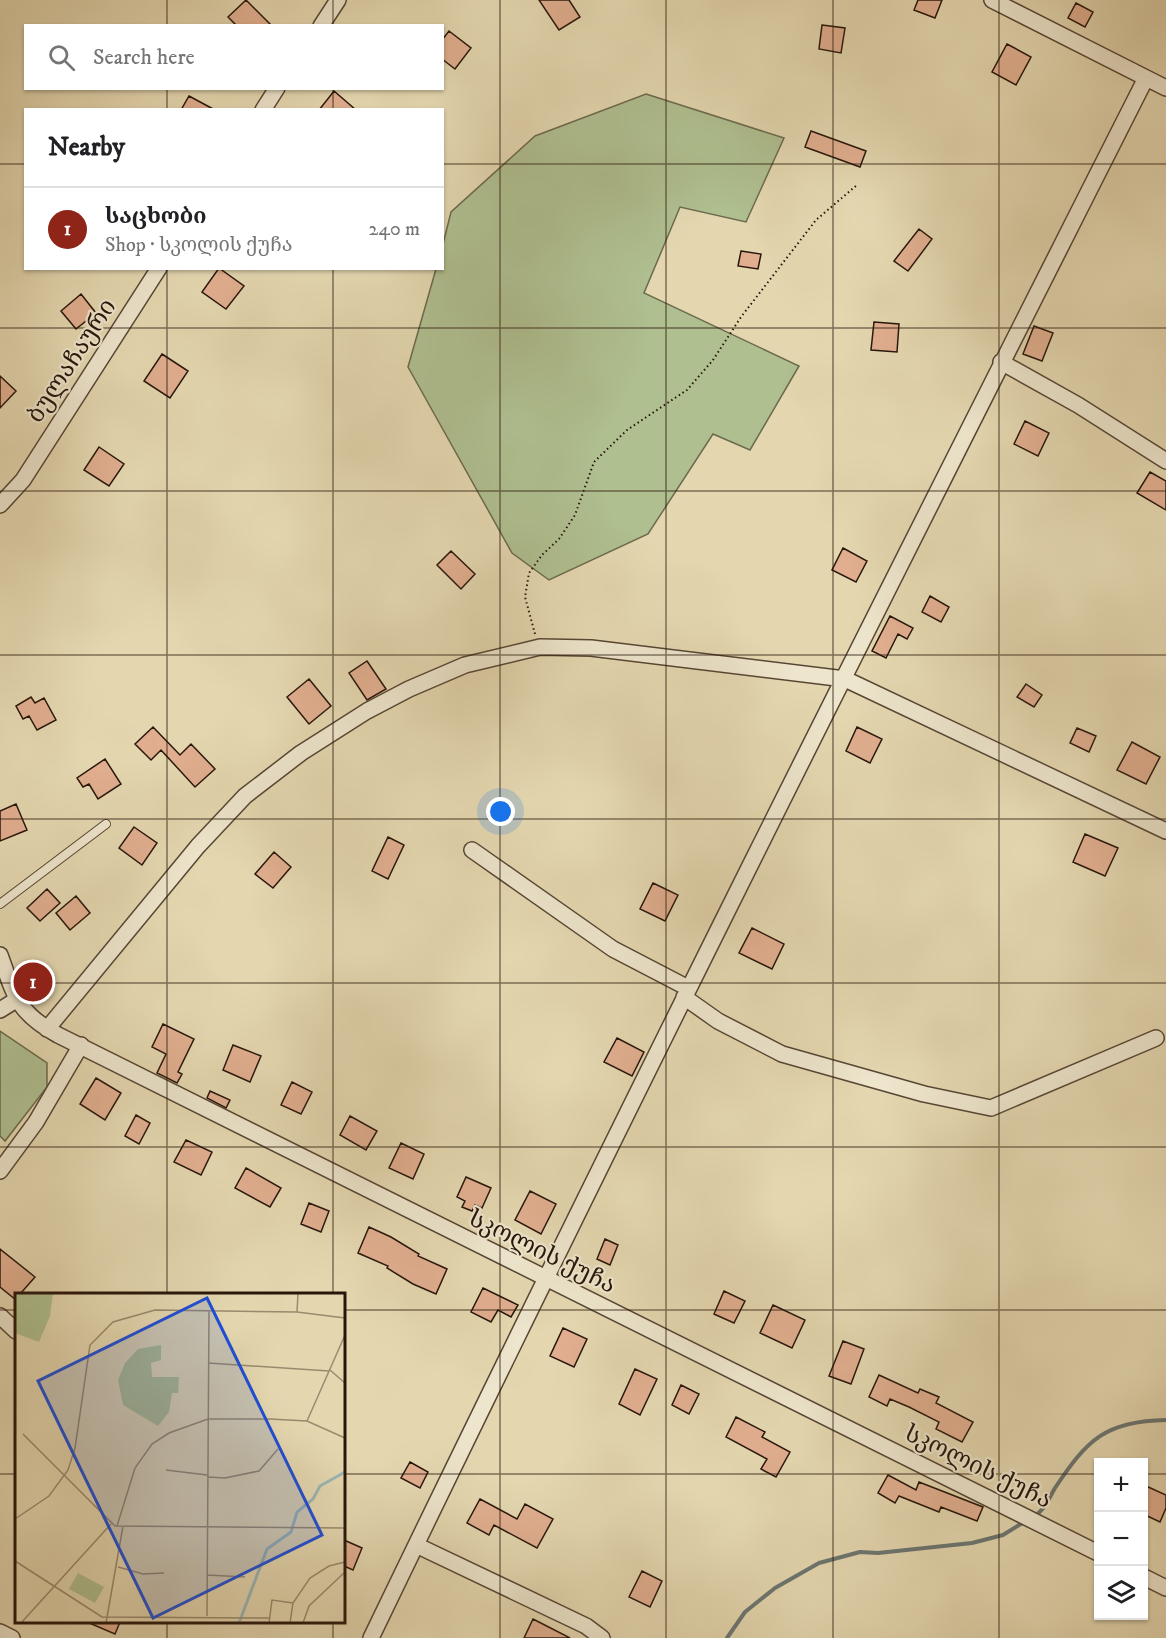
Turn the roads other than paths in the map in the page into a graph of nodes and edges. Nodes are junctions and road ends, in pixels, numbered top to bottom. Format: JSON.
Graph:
{"nodes":[{"id":1,"x":338,"y":0,"type":"edge"},
{"id":2,"x":993,"y":0,"type":"edge"},
{"id":3,"x":322,"y":24,"type":"edge"},
{"id":4,"x":1146,"y":78,"type":"junction"},
{"id":5,"x":1166,"y":88,"type":"edge"},
{"id":6,"x":276,"y":90,"type":"edge"},
{"id":7,"x":264,"y":108,"type":"edge"},
{"id":8,"x":158,"y":270,"type":"edge"},
{"id":9,"x":1001,"y":362,"type":"junction"},
{"id":10,"x":1166,"y":461,"type":"edge"},
{"id":11,"x":0,"y":505,"type":"edge"},
{"id":12,"x":845,"y":679,"type":"junction"},
{"id":13,"x":106,"y":824,"type":"dead end"},
{"id":14,"x":1166,"y":831,"type":"edge"},
{"id":15,"x":472,"y":850,"type":"dead end"},
{"id":16,"x":0,"y":904,"type":"edge"},
{"id":17,"x":0,"y":955,"type":"edge"},
{"id":18,"x":686,"y":992,"type":"junction"},
{"id":19,"x":16,"y":1000,"type":"junction"},
{"id":20,"x":0,"y":1010,"type":"edge"},
{"id":21,"x":47,"y":1029,"type":"junction"},
{"id":22,"x":1156,"y":1038,"type":"dead end"},
{"id":23,"x":81,"y":1045,"type":"junction"},
{"id":24,"x":0,"y":1171,"type":"edge"},
{"id":25,"x":544,"y":1278,"type":"junction"},
{"id":26,"x":0,"y":1316,"type":"edge"},
{"id":27,"x":15,"y":1330,"type":"edge"},
{"id":28,"x":416,"y":1545,"type":"junction"},
{"id":29,"x":1094,"y":1551,"type":"edge"},
{"id":30,"x":1148,"y":1579,"type":"edge"},
{"id":31,"x":1166,"y":1588,"type":"edge"},
{"id":32,"x":0,"y":1632,"type":"edge"},
{"id":33,"x":12,"y":1638,"type":"edge"},
{"id":34,"x":371,"y":1638,"type":"edge"},
{"id":35,"x":602,"y":1638,"type":"edge"}],
"edges":[{"from":1,"to":3,"type":"street"},
{"from":2,"to":4,"type":"street"},
{"from":4,"to":5,"type":"street"},
{"from":4,"to":9,"type":"street"},
{"from":6,"to":7,"type":"street"},
{"from":8,"to":11,"type":"street","name":"ბულაჩაური"},
{"from":9,"to":10,"type":"street"},
{"from":9,"to":12,"type":"street"},
{"from":12,"to":14,"type":"street"},
{"from":12,"to":18,"type":"street"},
{"from":12,"to":21,"type":"street"},
{"from":13,"to":16,"type":"lane"},
{"from":15,"to":18,"type":"street"},
{"from":17,"to":19,"type":"street","name":"სკოლის ქუჩა"},
{"from":18,"to":22,"type":"street"},
{"from":18,"to":25,"type":"street"},
{"from":19,"to":20,"type":"street"},
{"from":19,"to":21,"type":"street","name":"სკოლის ქუჩა"},
{"from":21,"to":23,"type":"street","name":"სკოლის ქუჩა"},
{"from":23,"to":24,"type":"street"},
{"from":23,"to":25,"type":"street","name":"სკოლის ქუჩა"},
{"from":25,"to":28,"type":"street"},
{"from":25,"to":29,"type":"street","name":"სკოლის ქუჩა"},
{"from":26,"to":27,"type":"street"},
{"from":28,"to":34,"type":"street"},
{"from":28,"to":35,"type":"street"},
{"from":30,"to":31,"type":"street"},
{"from":32,"to":33,"type":"street"}]}
